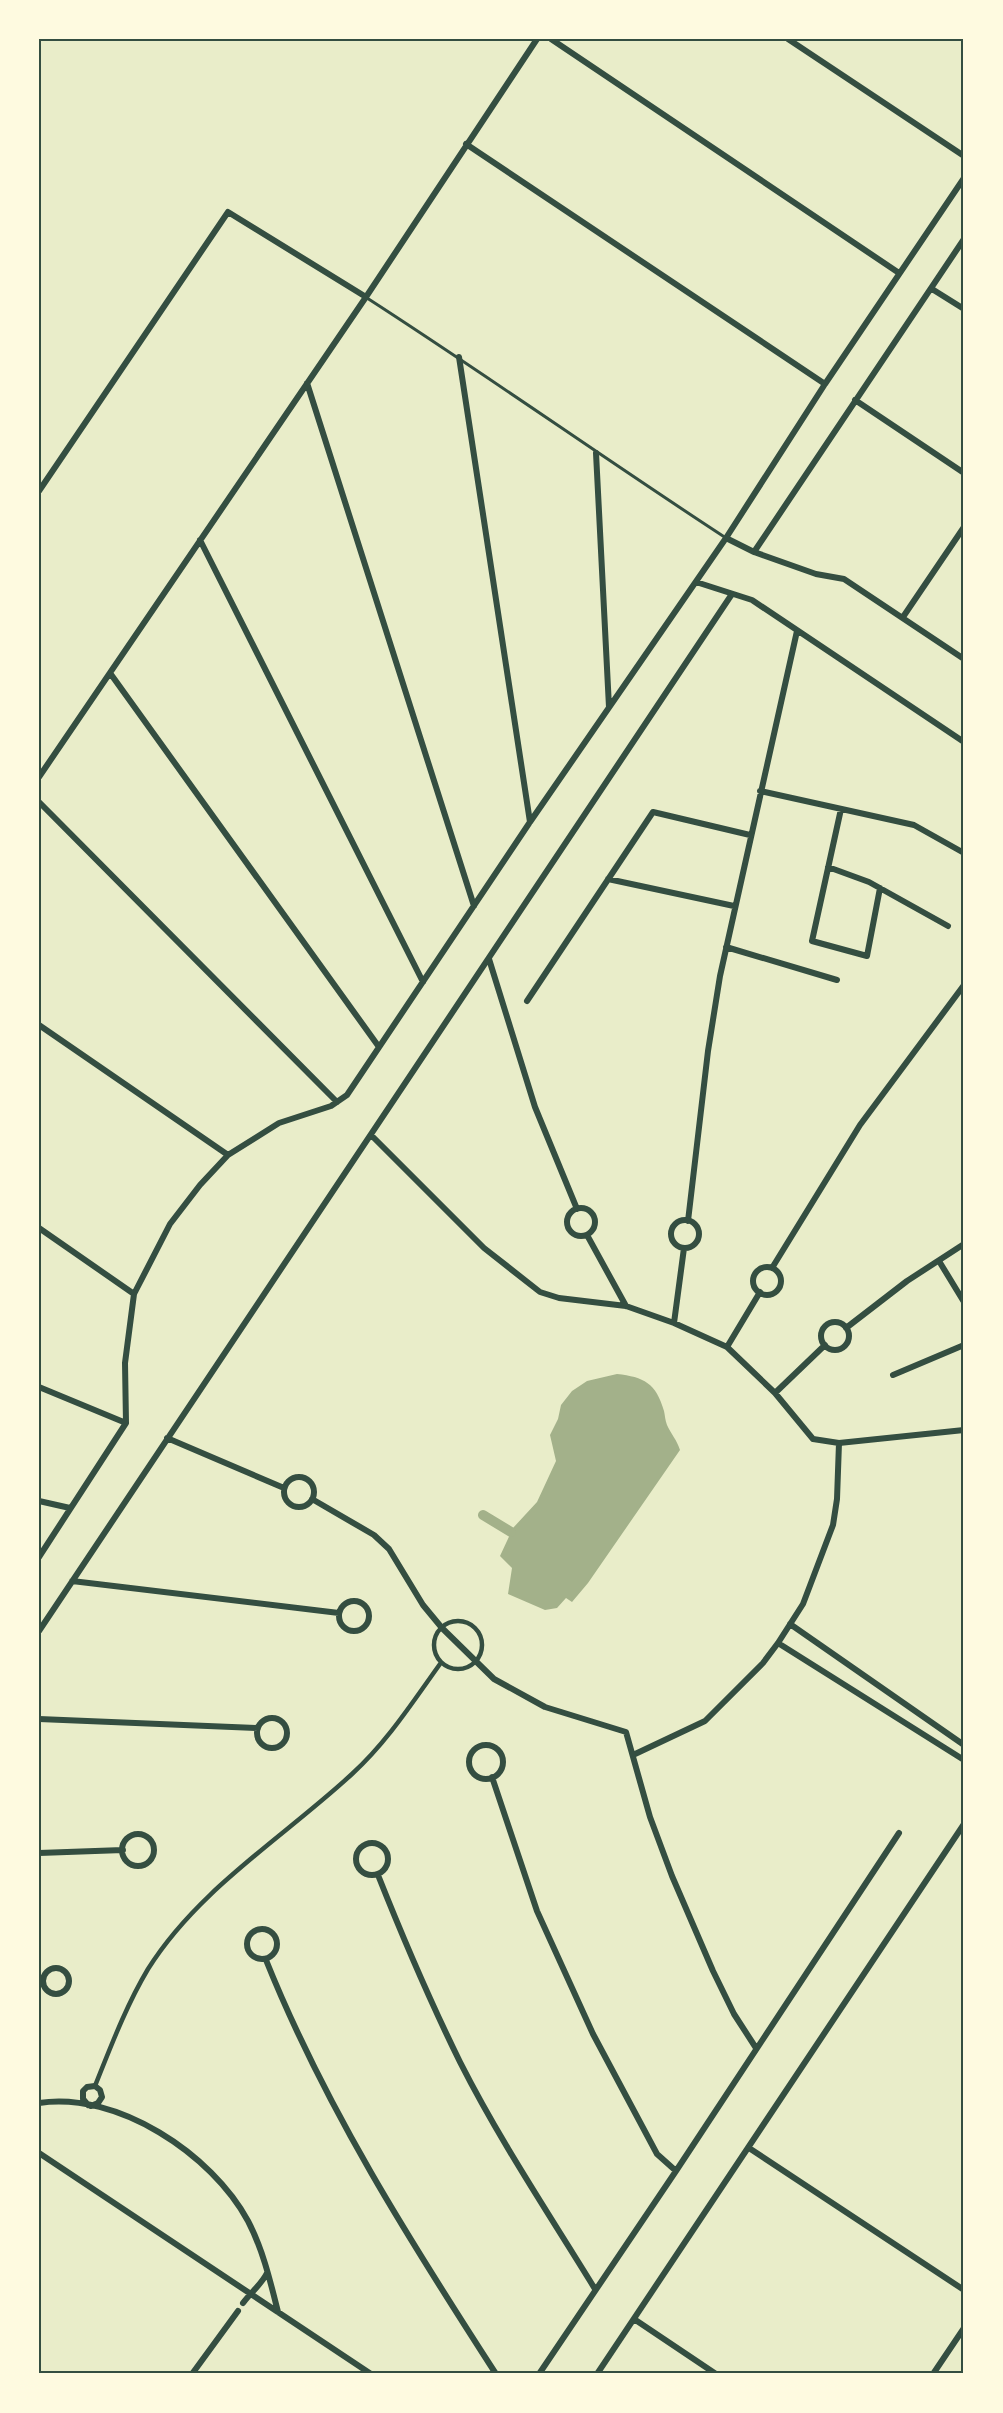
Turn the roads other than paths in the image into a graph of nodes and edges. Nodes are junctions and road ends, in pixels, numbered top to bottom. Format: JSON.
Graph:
{"nodes":[{"id":1,"x":537,"y":39,"type":"edge"},
{"id":2,"x":551,"y":39,"type":"edge"},
{"id":3,"x":788,"y":39,"type":"edge"},
{"id":4,"x":466,"y":144,"type":"junction"},
{"id":5,"x":964,"y":156,"type":"edge"},
{"id":6,"x":964,"y":177,"type":"edge"},
{"id":7,"x":964,"y":239,"type":"edge"},
{"id":8,"x":899,"y":273,"type":"junction"},
{"id":9,"x":932,"y":289,"type":"junction"},
{"id":10,"x":366,"y":297,"type":"junction"},
{"id":11,"x":964,"y":309,"type":"edge"},
{"id":12,"x":459,"y":357,"type":"junction"},
{"id":13,"x":307,"y":383,"type":"junction"},
{"id":14,"x":825,"y":384,"type":"junction"},
{"id":15,"x":855,"y":400,"type":"junction"},
{"id":16,"x":596,"y":453,"type":"junction"},
{"id":17,"x":964,"y":473,"type":"edge"},
{"id":18,"x":39,"y":491,"type":"edge"},
{"id":19,"x":964,"y":527,"type":"edge"},
{"id":20,"x":726,"y":538,"type":"junction"},
{"id":21,"x":200,"y":540,"type":"junction"},
{"id":22,"x":754,"y":552,"type":"junction"},
{"id":23,"x":696,"y":582,"type":"junction"},
{"id":24,"x":732,"y":594,"type":"junction"},
{"id":25,"x":903,"y":617,"type":"junction"},
{"id":26,"x":797,"y":631,"type":"junction"},
{"id":27,"x":964,"y":659,"type":"edge"},
{"id":28,"x":110,"y":673,"type":"junction"},
{"id":29,"x":609,"y":708,"type":"junction"},
{"id":30,"x":964,"y":742,"type":"edge"},
{"id":31,"x":39,"y":777,"type":"edge"},
{"id":32,"x":760,"y":791,"type":"junction"},
{"id":33,"x":39,"y":802,"type":"edge"},
{"id":34,"x":841,"y":808,"type":"junction"},
{"id":35,"x":530,"y":822,"type":"junction"},
{"id":36,"x":750,"y":835,"type":"junction"},
{"id":37,"x":964,"y":853,"type":"edge"},
{"id":38,"x":828,"y":867,"type":"junction"},
{"id":39,"x":608,"y":879,"type":"junction"},
{"id":40,"x":880,"y":888,"type":"junction"},
{"id":41,"x":474,"y":906,"type":"junction"},
{"id":42,"x":734,"y":906,"type":"junction"},
{"id":43,"x":948,"y":926,"type":"dead end"},
{"id":44,"x":726,"y":947,"type":"junction"},
{"id":45,"x":489,"y":958,"type":"junction"},
{"id":46,"x":837,"y":981,"type":"dead end"},
{"id":47,"x":423,"y":982,"type":"junction"},
{"id":48,"x":964,"y":985,"type":"edge"},
{"id":49,"x":527,"y":1001,"type":"dead end"},
{"id":50,"x":39,"y":1025,"type":"edge"},
{"id":51,"x":379,"y":1047,"type":"junction"},
{"id":52,"x":337,"y":1102,"type":"junction"},
{"id":53,"x":371,"y":1135,"type":"junction"},
{"id":54,"x":228,"y":1155,"type":"junction"},
{"id":55,"x":577,"y":1209,"type":"junction"},
{"id":56,"x":688,"y":1221,"type":"junction"},
{"id":57,"x":39,"y":1228,"type":"edge"},
{"id":58,"x":587,"y":1235,"type":"junction"},
{"id":59,"x":964,"y":1244,"type":"edge"},
{"id":60,"x":684,"y":1248,"type":"junction"},
{"id":61,"x":939,"y":1261,"type":"junction"},
{"id":62,"x":772,"y":1268,"type":"junction"},
{"id":63,"x":760,"y":1293,"type":"junction"},
{"id":64,"x":135,"y":1294,"type":"junction"},
{"id":65,"x":964,"y":1302,"type":"edge"},
{"id":66,"x":626,"y":1306,"type":"junction"},
{"id":67,"x":674,"y":1323,"type":"junction"},
{"id":68,"x":846,"y":1328,"type":"junction"},
{"id":69,"x":825,"y":1345,"type":"junction"},
{"id":70,"x":964,"y":1345,"type":"edge"},
{"id":71,"x":727,"y":1347,"type":"junction"},
{"id":72,"x":893,"y":1375,"type":"dead end"},
{"id":73,"x":39,"y":1386,"type":"edge"},
{"id":74,"x":775,"y":1393,"type":"junction"},
{"id":75,"x":126,"y":1423,"type":"junction"},
{"id":76,"x":964,"y":1430,"type":"edge"},
{"id":77,"x":167,"y":1438,"type":"junction"},
{"id":78,"x":839,"y":1443,"type":"junction"},
{"id":79,"x":284,"y":1488,"type":"junction"},
{"id":80,"x":312,"y":1499,"type":"junction"},
{"id":81,"x":39,"y":1501,"type":"edge"},
{"id":82,"x":70,"y":1508,"type":"junction"},
{"id":83,"x":39,"y":1557,"type":"edge"},
{"id":84,"x":72,"y":1581,"type":"junction"},
{"id":85,"x":339,"y":1613,"type":"junction"},
{"id":86,"x":790,"y":1624,"type":"junction"},
{"id":87,"x":442,"y":1628,"type":"junction"},
{"id":88,"x":39,"y":1631,"type":"edge"},
{"id":89,"x":778,"y":1643,"type":"junction"},
{"id":90,"x":476,"y":1661,"type":"junction"},
{"id":91,"x":440,"y":1664,"type":"junction"},
{"id":92,"x":39,"y":1719,"type":"edge"},
{"id":93,"x":258,"y":1728,"type":"junction"},
{"id":94,"x":964,"y":1735,"type":"edge"},
{"id":95,"x":962,"y":1743,"type":"edge"},
{"id":96,"x":633,"y":1755,"type":"junction"},
{"id":97,"x":964,"y":1760,"type":"edge"},
{"id":98,"x":492,"y":1777,"type":"junction"},
{"id":99,"x":964,"y":1824,"type":"edge"},
{"id":100,"x":899,"y":1833,"type":"dead end"},
{"id":101,"x":123,"y":1850,"type":"junction"},
{"id":102,"x":39,"y":1853,"type":"edge"},
{"id":103,"x":378,"y":1875,"type":"junction"},
{"id":104,"x":266,"y":1960,"type":"junction"},
{"id":105,"x":41,"y":1981,"type":"edge"},
{"id":106,"x":756,"y":2048,"type":"junction"},
{"id":107,"x":95,"y":2086,"type":"junction"},
{"id":108,"x":39,"y":2103,"type":"edge"},
{"id":109,"x":90,"y":2106,"type":"junction"},
{"id":110,"x":749,"y":2148,"type":"junction"},
{"id":111,"x":39,"y":2153,"type":"edge"},
{"id":112,"x":676,"y":2170,"type":"junction"},
{"id":113,"x":268,"y":2272,"type":"junction"},
{"id":114,"x":595,"y":2289,"type":"junction"},
{"id":115,"x":964,"y":2290,"type":"edge"},
{"id":116,"x":249,"y":2294,"type":"junction"},
{"id":117,"x":243,"y":2303,"type":"dead end"},
{"id":118,"x":238,"y":2311,"type":"dead end"},
{"id":119,"x":278,"y":2313,"type":"junction"},
{"id":120,"x":634,"y":2319,"type":"junction"},
{"id":121,"x":964,"y":2328,"type":"edge"},
{"id":122,"x":192,"y":2374,"type":"edge"},
{"id":123,"x":371,"y":2374,"type":"edge"},
{"id":124,"x":496,"y":2374,"type":"edge"},
{"id":125,"x":539,"y":2374,"type":"edge"},
{"id":126,"x":597,"y":2374,"type":"edge"},
{"id":127,"x":716,"y":2374,"type":"edge"},
{"id":128,"x":933,"y":2374,"type":"edge"}],
"edges":[{"from":1,"to":4,"type":"street"},
{"from":2,"to":8,"type":"street"},
{"from":3,"to":5,"type":"street"},
{"from":4,"to":10,"type":"street"},
{"from":4,"to":14,"type":"street"},
{"from":6,"to":8,"type":"street"},
{"from":7,"to":9,"type":"street"},
{"from":8,"to":14,"type":"street"},
{"from":9,"to":11,"type":"street"},
{"from":9,"to":15,"type":"street"},
{"from":10,"to":12,"type":"lane"},
{"from":10,"to":13,"type":"street"},
{"from":10,"to":18,"type":"street"},
{"from":12,"to":16,"type":"lane"},
{"from":12,"to":35,"type":"street"},
{"from":13,"to":21,"type":"street"},
{"from":13,"to":41,"type":"street"},
{"from":14,"to":20,"type":"street"},
{"from":15,"to":17,"type":"street"},
{"from":15,"to":22,"type":"street"},
{"from":16,"to":20,"type":"lane"},
{"from":16,"to":29,"type":"street"},
{"from":19,"to":25,"type":"street"},
{"from":20,"to":22,"type":"street"},
{"from":20,"to":23,"type":"street"},
{"from":21,"to":28,"type":"street"},
{"from":21,"to":47,"type":"street"},
{"from":22,"to":25,"type":"street"},
{"from":23,"to":24,"type":"street"},
{"from":23,"to":29,"type":"street"},
{"from":24,"to":26,"type":"street"},
{"from":24,"to":45,"type":"street"},
{"from":25,"to":27,"type":"street"},
{"from":26,"to":30,"type":"street"},
{"from":26,"to":32,"type":"street"},
{"from":28,"to":31,"type":"street"},
{"from":28,"to":51,"type":"street"},
{"from":29,"to":35,"type":"street"},
{"from":32,"to":34,"type":"street"},
{"from":32,"to":36,"type":"street"},
{"from":33,"to":52,"type":"street"},
{"from":34,"to":37,"type":"street"},
{"from":34,"to":38,"type":"street"},
{"from":35,"to":41,"type":"street"},
{"from":36,"to":39,"type":"street"},
{"from":36,"to":42,"type":"street"},
{"from":38,"to":40,"type":"street"},
{"from":38,"to":40,"type":"street"},
{"from":39,"to":42,"type":"street"},
{"from":39,"to":49,"type":"street"},
{"from":40,"to":43,"type":"street"},
{"from":41,"to":47,"type":"street"},
{"from":42,"to":44,"type":"street"},
{"from":44,"to":46,"type":"street"},
{"from":44,"to":56,"type":"street"},
{"from":45,"to":53,"type":"street"},
{"from":45,"to":55,"type":"street"},
{"from":47,"to":51,"type":"street"},
{"from":48,"to":62,"type":"street"},
{"from":50,"to":54,"type":"street"},
{"from":51,"to":52,"type":"street"},
{"from":52,"to":54,"type":"street"},
{"from":53,"to":66,"type":"street"},
{"from":53,"to":77,"type":"street"},
{"from":54,"to":64,"type":"street"},
{"from":55,"to":58,"type":"street"},
{"from":55,"to":58,"type":"street"},
{"from":56,"to":60,"type":"street"},
{"from":56,"to":60,"type":"street"},
{"from":57,"to":64,"type":"street"},
{"from":58,"to":66,"type":"street"},
{"from":59,"to":61,"type":"street"},
{"from":60,"to":67,"type":"street"},
{"from":61,"to":65,"type":"street"},
{"from":61,"to":68,"type":"street"},
{"from":62,"to":63,"type":"street"},
{"from":62,"to":63,"type":"street"},
{"from":63,"to":71,"type":"street"},
{"from":64,"to":75,"type":"street"},
{"from":66,"to":67,"type":"street"},
{"from":67,"to":71,"type":"street"},
{"from":68,"to":69,"type":"street"},
{"from":68,"to":69,"type":"street"},
{"from":69,"to":74,"type":"street"},
{"from":70,"to":72,"type":"street"},
{"from":71,"to":74,"type":"street"},
{"from":73,"to":75,"type":"street"},
{"from":74,"to":78,"type":"street"},
{"from":75,"to":82,"type":"street"},
{"from":76,"to":78,"type":"street"},
{"from":77,"to":79,"type":"street"},
{"from":77,"to":84,"type":"street"},
{"from":78,"to":86,"type":"street"},
{"from":79,"to":80,"type":"street"},
{"from":79,"to":80,"type":"street"},
{"from":80,"to":87,"type":"street"},
{"from":81,"to":82,"type":"street"},
{"from":82,"to":83,"type":"street"},
{"from":84,"to":85,"type":"street"},
{"from":84,"to":88,"type":"street"},
{"from":85,"to":85,"type":"street"},
{"from":86,"to":89,"type":"street"},
{"from":86,"to":95,"type":"street"},
{"from":87,"to":90,"type":"street"},
{"from":87,"to":90,"type":"street"},
{"from":87,"to":91,"type":"street"},
{"from":89,"to":96,"type":"street"},
{"from":89,"to":97,"type":"street"},
{"from":90,"to":91,"type":"street"},
{"from":90,"to":96,"type":"street"},
{"from":91,"to":107,"type":"street"},
{"from":92,"to":93,"type":"street"},
{"from":93,"to":93,"type":"street"},
{"from":94,"to":95,"type":"street"},
{"from":96,"to":106,"type":"street"},
{"from":98,"to":98,"type":"street"},
{"from":98,"to":112,"type":"street"},
{"from":99,"to":110,"type":"street"},
{"from":100,"to":106,"type":"street"},
{"from":101,"to":101,"type":"street"},
{"from":101,"to":102,"type":"street"},
{"from":103,"to":103,"type":"street"},
{"from":103,"to":114,"type":"street"},
{"from":104,"to":104,"type":"street"},
{"from":104,"to":124,"type":"street"},
{"from":105,"to":105,"type":"street"},
{"from":106,"to":112,"type":"street"},
{"from":107,"to":109,"type":"street"},
{"from":107,"to":109,"type":"street"},
{"from":108,"to":109,"type":"street"},
{"from":109,"to":113,"type":"street"},
{"from":110,"to":115,"type":"street"},
{"from":110,"to":120,"type":"street"},
{"from":111,"to":116,"type":"street"},
{"from":112,"to":114,"type":"street"},
{"from":113,"to":116,"type":"street"},
{"from":113,"to":119,"type":"street"},
{"from":114,"to":125,"type":"street"},
{"from":116,"to":117,"type":"street"},
{"from":116,"to":119,"type":"street"},
{"from":118,"to":122,"type":"street"},
{"from":119,"to":123,"type":"street"},
{"from":120,"to":126,"type":"street"},
{"from":120,"to":127,"type":"street"},
{"from":121,"to":128,"type":"street"}]}
